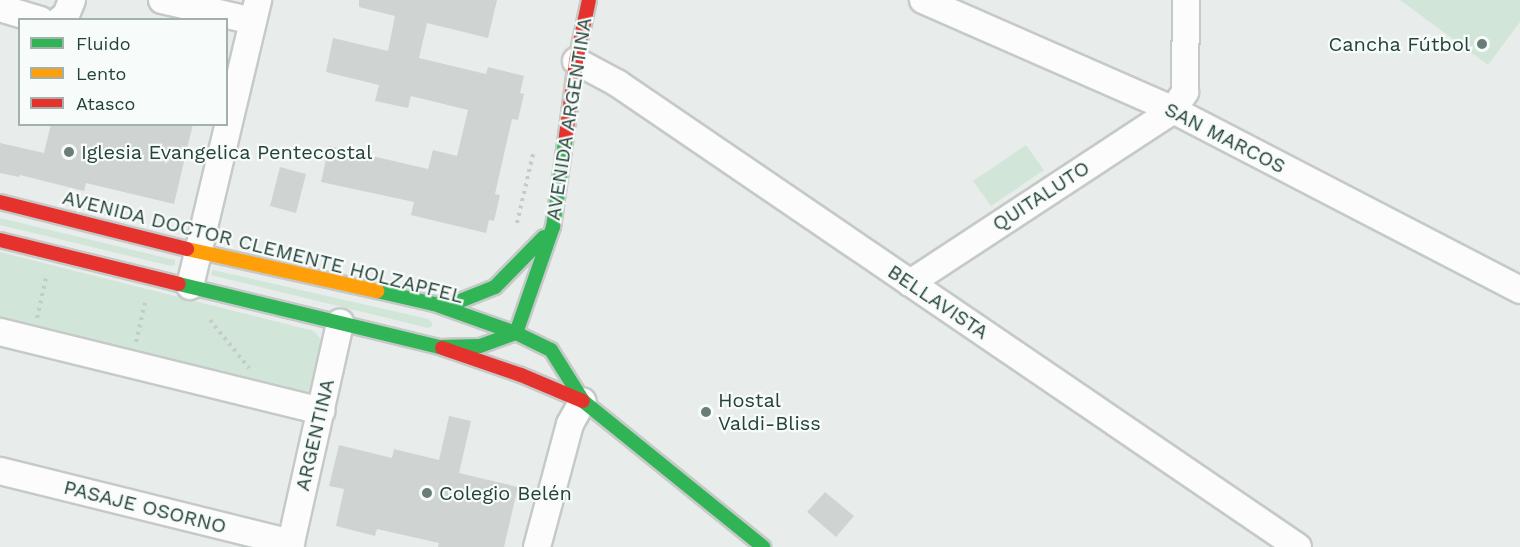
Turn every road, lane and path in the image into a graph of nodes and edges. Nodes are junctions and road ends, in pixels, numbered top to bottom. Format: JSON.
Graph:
{"nodes":[{"id":1,"x":72,"y":0,"type":"edge"},
{"id":2,"x":162,"y":0,"type":"edge"},
{"id":3,"x":588,"y":0,"type":"edge"},
{"id":4,"x":1186,"y":0,"type":"edge"},
{"id":5,"x":931,"y":1,"type":"edge"},
{"id":6,"x":0,"y":8,"type":"edge"},
{"id":7,"x":255,"y":11,"type":"edge"},
{"id":8,"x":33,"y":18,"type":"edge"},
{"id":9,"x":62,"y":18,"type":"edge"},
{"id":10,"x":576,"y":61,"type":"junction"},
{"id":11,"x":1173,"y":110,"type":"junction"},
{"id":12,"x":534,"y":150,"type":"dead end"},
{"id":13,"x":0,"y":202,"type":"edge"},
{"id":14,"x":553,"y":227,"type":"junction"},
{"id":15,"x":514,"y":234,"type":"dead end"},
{"id":16,"x":0,"y":240,"type":"edge"},
{"id":17,"x":199,"y":252,"type":"junction"},
{"id":18,"x":48,"y":269,"type":"dead end"},
{"id":19,"x":910,"y":283,"type":"junction"},
{"id":20,"x":190,"y":286,"type":"junction"},
{"id":21,"x":1520,"y":290,"type":"edge"},
{"id":22,"x":147,"y":293,"type":"dead end"},
{"id":23,"x":434,"y":304,"type":"junction"},
{"id":24,"x":205,"y":314,"type":"dead end"},
{"id":25,"x":340,"y":323,"type":"junction"},
{"id":26,"x":0,"y":332,"type":"edge"},
{"id":27,"x":516,"y":333,"type":"junction"},
{"id":28,"x":32,"y":340,"type":"junction"},
{"id":29,"x":439,"y":347,"type":"junction"},
{"id":30,"x":131,"y":364,"type":"junction"},
{"id":31,"x":274,"y":399,"type":"junction"},
{"id":32,"x":583,"y":401,"type":"junction"},
{"id":33,"x":321,"y":411,"type":"junction"},
{"id":34,"x":0,"y":471,"type":"edge"},
{"id":35,"x":290,"y":545,"type":"edge"},
{"id":36,"x":537,"y":547,"type":"edge"},
{"id":37,"x":763,"y":547,"type":"edge"},
{"id":38,"x":1298,"y":547,"type":"edge"}],
"edges":[{"from":1,"to":9,"type":"street"},
{"from":2,"to":7,"type":"street"},
{"from":3,"to":10,"type":"main road","name":"AVENIDA ARGENTINA"},
{"from":4,"to":11,"type":"street"},
{"from":5,"to":11,"type":"street","name":"SAN MARCOS"},
{"from":6,"to":8,"type":"street"},
{"from":7,"to":17,"type":"street"},
{"from":10,"to":14,"type":"main road","name":"AVENIDA ARGENTINA"},
{"from":10,"to":19,"type":"street","name":"BELLAVISTA"},
{"from":11,"to":19,"type":"street","name":"QUITALUTO"},
{"from":11,"to":21,"type":"street","name":"SAN MARCOS"},
{"from":12,"to":15,"type":"path","name":"AVENIDA ARGENTINA"},
{"from":13,"to":17,"type":"main road","name":"AVENIDA DOCTOR CLEMENTE HOLZAPFEL"},
{"from":14,"to":23,"type":"main road","name":"AVENIDA ARGENTINA"},
{"from":14,"to":27,"type":"main road"},
{"from":16,"to":20,"type":"main road"},
{"from":17,"to":20,"type":"street"},
{"from":17,"to":23,"type":"main road","name":"AVENIDA DOCTOR CLEMENTE HOLZAPFEL"},
{"from":18,"to":28,"type":"path"},
{"from":19,"to":38,"type":"street","name":"BELLAVISTA"},
{"from":20,"to":25,"type":"main road"},
{"from":22,"to":30,"type":"path"},
{"from":23,"to":27,"type":"main road","name":"AVENIDA DOCTOR CLEMENTE HOLZAPFEL"},
{"from":24,"to":31,"type":"path"},
{"from":25,"to":29,"type":"main road"},
{"from":25,"to":33,"type":"street","name":"ARGENTINA"},
{"from":26,"to":28,"type":"street"},
{"from":27,"to":29,"type":"main road"},
{"from":27,"to":32,"type":"main road","name":"AVENIDA DOCTOR CLEMENTE HOLZAPFEL"},
{"from":28,"to":30,"type":"street"},
{"from":29,"to":32,"type":"main road"},
{"from":30,"to":31,"type":"street"},
{"from":31,"to":33,"type":"street"},
{"from":32,"to":36,"type":"street"},
{"from":32,"to":37,"type":"main road","name":"AVENIDA DOCTOR CLEMENTE HOLZAPFEL"},
{"from":33,"to":35,"type":"street","name":"ARGENTINA"},
{"from":34,"to":35,"type":"street","name":"PASAJE OSORNO"}]}
